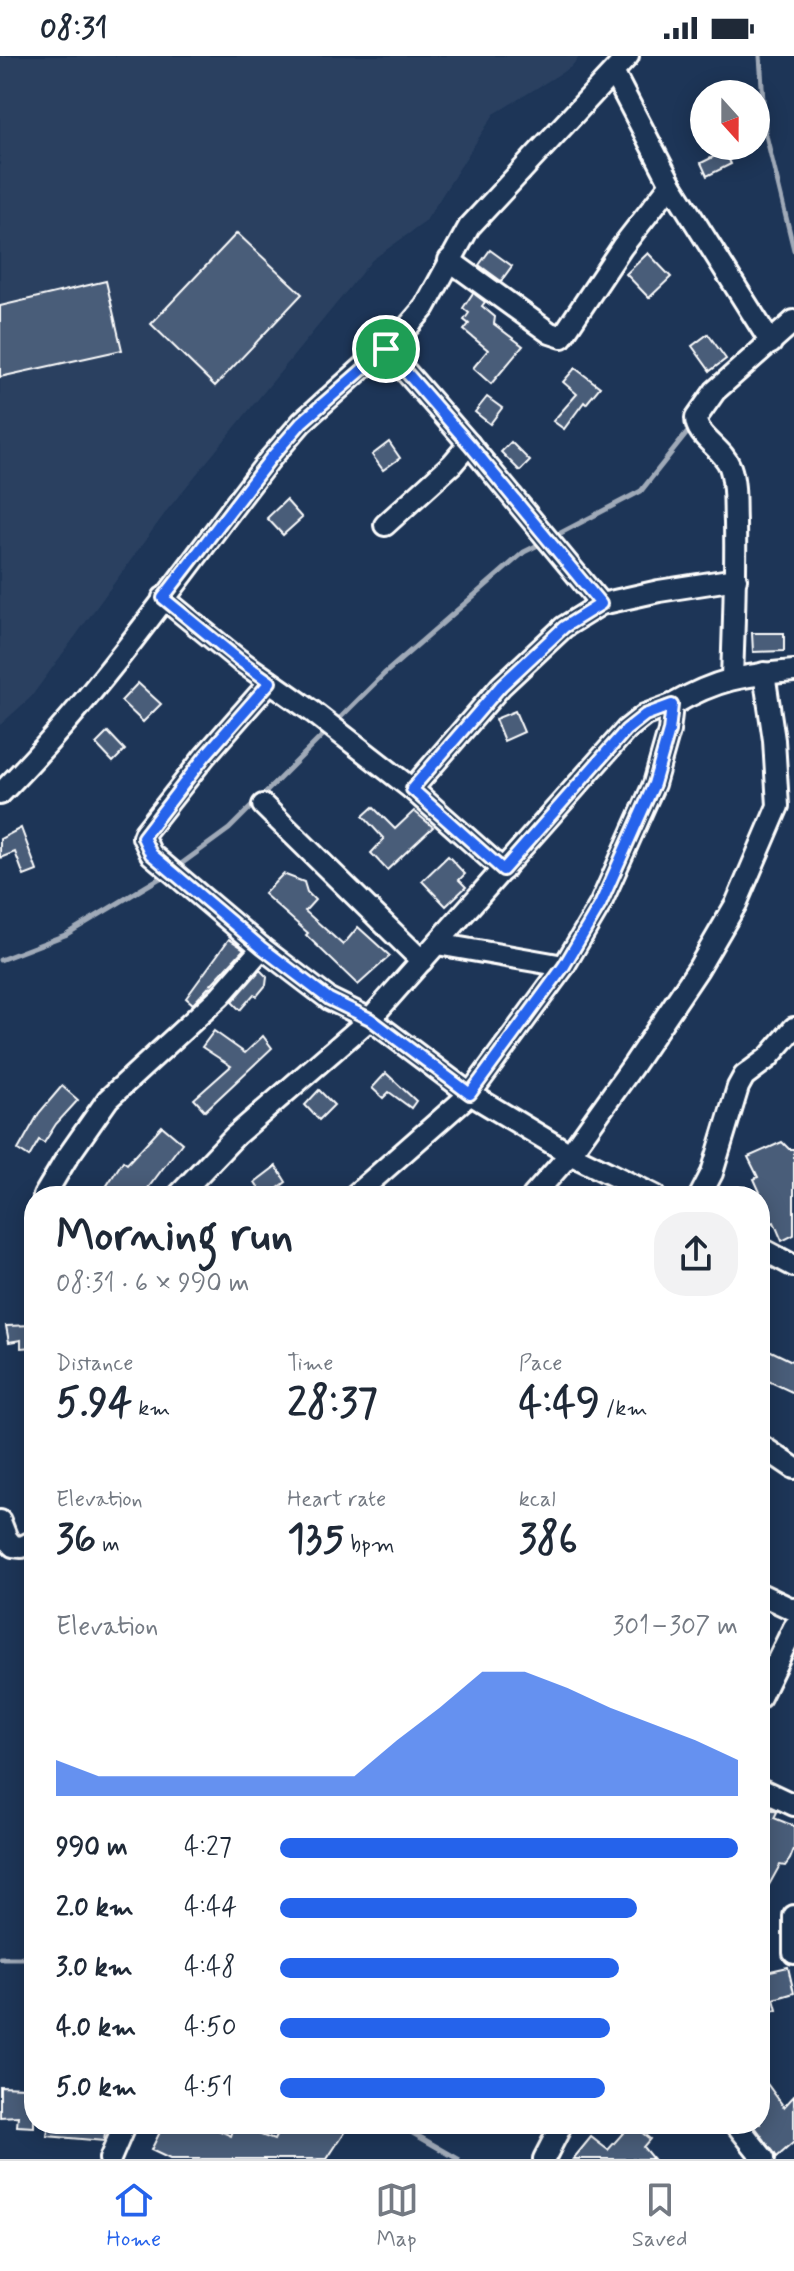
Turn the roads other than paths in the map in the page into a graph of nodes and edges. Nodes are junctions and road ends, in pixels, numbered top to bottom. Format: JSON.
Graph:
{"nodes":[{"id":1,"x":628,"y":56,"type":"edge"},
{"id":2,"x":614,"y":74,"type":"junction"},
{"id":3,"x":671,"y":184,"type":"junction"},
{"id":4,"x":449,"y":260,"type":"junction"},
{"id":5,"x":794,"y":321,"type":"edge"},
{"id":6,"x":771,"y":343,"type":"junction"},
{"id":7,"x":386,"y":349,"type":"junction"},
{"id":8,"x":469,"y":444,"type":"junction"},
{"id":9,"x":385,"y":525,"type":"dead end"},
{"id":10,"x":736,"y":579,"type":"junction"},
{"id":11,"x":163,"y":598,"type":"junction"},
{"id":12,"x":601,"y":604,"type":"junction"},
{"id":13,"x":794,"y":671,"type":"edge"},
{"id":14,"x":764,"y":673,"type":"junction"},
{"id":15,"x":732,"y":677,"type":"junction"},
{"id":16,"x":270,"y":682,"type":"junction"},
{"id":17,"x":672,"y":705,"type":"junction"},
{"id":18,"x":412,"y":789,"type":"junction"},
{"id":19,"x":0,"y":794,"type":"edge"},
{"id":20,"x":263,"y":805,"type":"dead end"},
{"id":21,"x":503,"y":870,"type":"junction"},
{"id":22,"x":437,"y":944,"type":"junction"},
{"id":23,"x":262,"y":948,"type":"junction"},
{"id":24,"x":422,"y":961,"type":"junction"},
{"id":25,"x":564,"y":966,"type":"junction"},
{"id":26,"x":370,"y":1019,"type":"junction"},
{"id":27,"x":794,"y":1028,"type":"edge"},
{"id":28,"x":470,"y":1094,"type":"junction"},
{"id":29,"x":570,"y":1154,"type":"junction"},
{"id":30,"x":50,"y":1186,"type":"edge"},
{"id":31,"x":188,"y":1186,"type":"edge"},
{"id":32,"x":365,"y":1186,"type":"edge"},
{"id":33,"x":542,"y":1186,"type":"edge"},
{"id":34,"x":635,"y":1186,"type":"edge"},
{"id":35,"x":705,"y":1186,"type":"edge"},
{"id":36,"x":770,"y":1253,"type":"edge"},
{"id":37,"x":794,"y":1266,"type":"edge"},
{"id":38,"x":770,"y":1452,"type":"edge"},
{"id":39,"x":794,"y":1468,"type":"edge"},
{"id":40,"x":0,"y":1521,"type":"edge"},
{"id":41,"x":24,"y":1546,"type":"edge"},
{"id":42,"x":770,"y":1599,"type":"edge"},
{"id":43,"x":794,"y":1610,"type":"edge"},
{"id":44,"x":793,"y":1631,"type":"edge"},
{"id":45,"x":770,"y":1677,"type":"edge"},
{"id":46,"x":770,"y":1794,"type":"edge"},
{"id":47,"x":794,"y":1805,"type":"edge"},
{"id":48,"x":794,"y":1916,"type":"edge"},
{"id":49,"x":794,"y":1953,"type":"edge"},
{"id":50,"x":121,"y":2134,"type":"edge"},
{"id":51,"x":557,"y":2134,"type":"edge"},
{"id":52,"x":744,"y":2134,"type":"edge"},
{"id":53,"x":110,"y":2159,"type":"edge"},
{"id":54,"x":544,"y":2159,"type":"edge"},
{"id":55,"x":764,"y":2159,"type":"edge"}],
"edges":[{"from":1,"to":2,"type":"street"},
{"from":2,"to":3,"type":"street"},
{"from":2,"to":4,"type":"street"},
{"from":3,"to":4,"type":"street"},
{"from":3,"to":6,"type":"street"},
{"from":4,"to":7,"type":"street"},
{"from":5,"to":6,"type":"street"},
{"from":6,"to":10,"type":"street"},
{"from":7,"to":8,"type":"street"},
{"from":7,"to":11,"type":"street"},
{"from":8,"to":9,"type":"street"},
{"from":8,"to":12,"type":"street"},
{"from":10,"to":12,"type":"street"},
{"from":10,"to":15,"type":"street"},
{"from":11,"to":16,"type":"street"},
{"from":11,"to":19,"type":"street"},
{"from":12,"to":18,"type":"street"},
{"from":13,"to":14,"type":"street"},
{"from":14,"to":15,"type":"street"},
{"from":14,"to":29,"type":"street"},
{"from":15,"to":17,"type":"street"},
{"from":16,"to":18,"type":"street"},
{"from":16,"to":23,"type":"street"},
{"from":17,"to":21,"type":"street"},
{"from":17,"to":25,"type":"street"},
{"from":18,"to":21,"type":"street"},
{"from":20,"to":24,"type":"street"},
{"from":21,"to":22,"type":"street"},
{"from":22,"to":24,"type":"street"},
{"from":22,"to":25,"type":"street"},
{"from":23,"to":26,"type":"street"},
{"from":23,"to":30,"type":"street"},
{"from":24,"to":26,"type":"street"},
{"from":25,"to":28,"type":"street"},
{"from":26,"to":28,"type":"street"},
{"from":26,"to":31,"type":"street"},
{"from":27,"to":35,"type":"street"},
{"from":28,"to":29,"type":"street"},
{"from":28,"to":32,"type":"street"},
{"from":29,"to":33,"type":"street"},
{"from":29,"to":34,"type":"street"},
{"from":36,"to":37,"type":"street"},
{"from":38,"to":39,"type":"street"},
{"from":40,"to":41,"type":"street"},
{"from":42,"to":43,"type":"street"},
{"from":44,"to":45,"type":"street"},
{"from":46,"to":47,"type":"street"},
{"from":48,"to":49,"type":"street"},
{"from":50,"to":53,"type":"street"},
{"from":51,"to":54,"type":"street"},
{"from":52,"to":55,"type":"street"}]}
